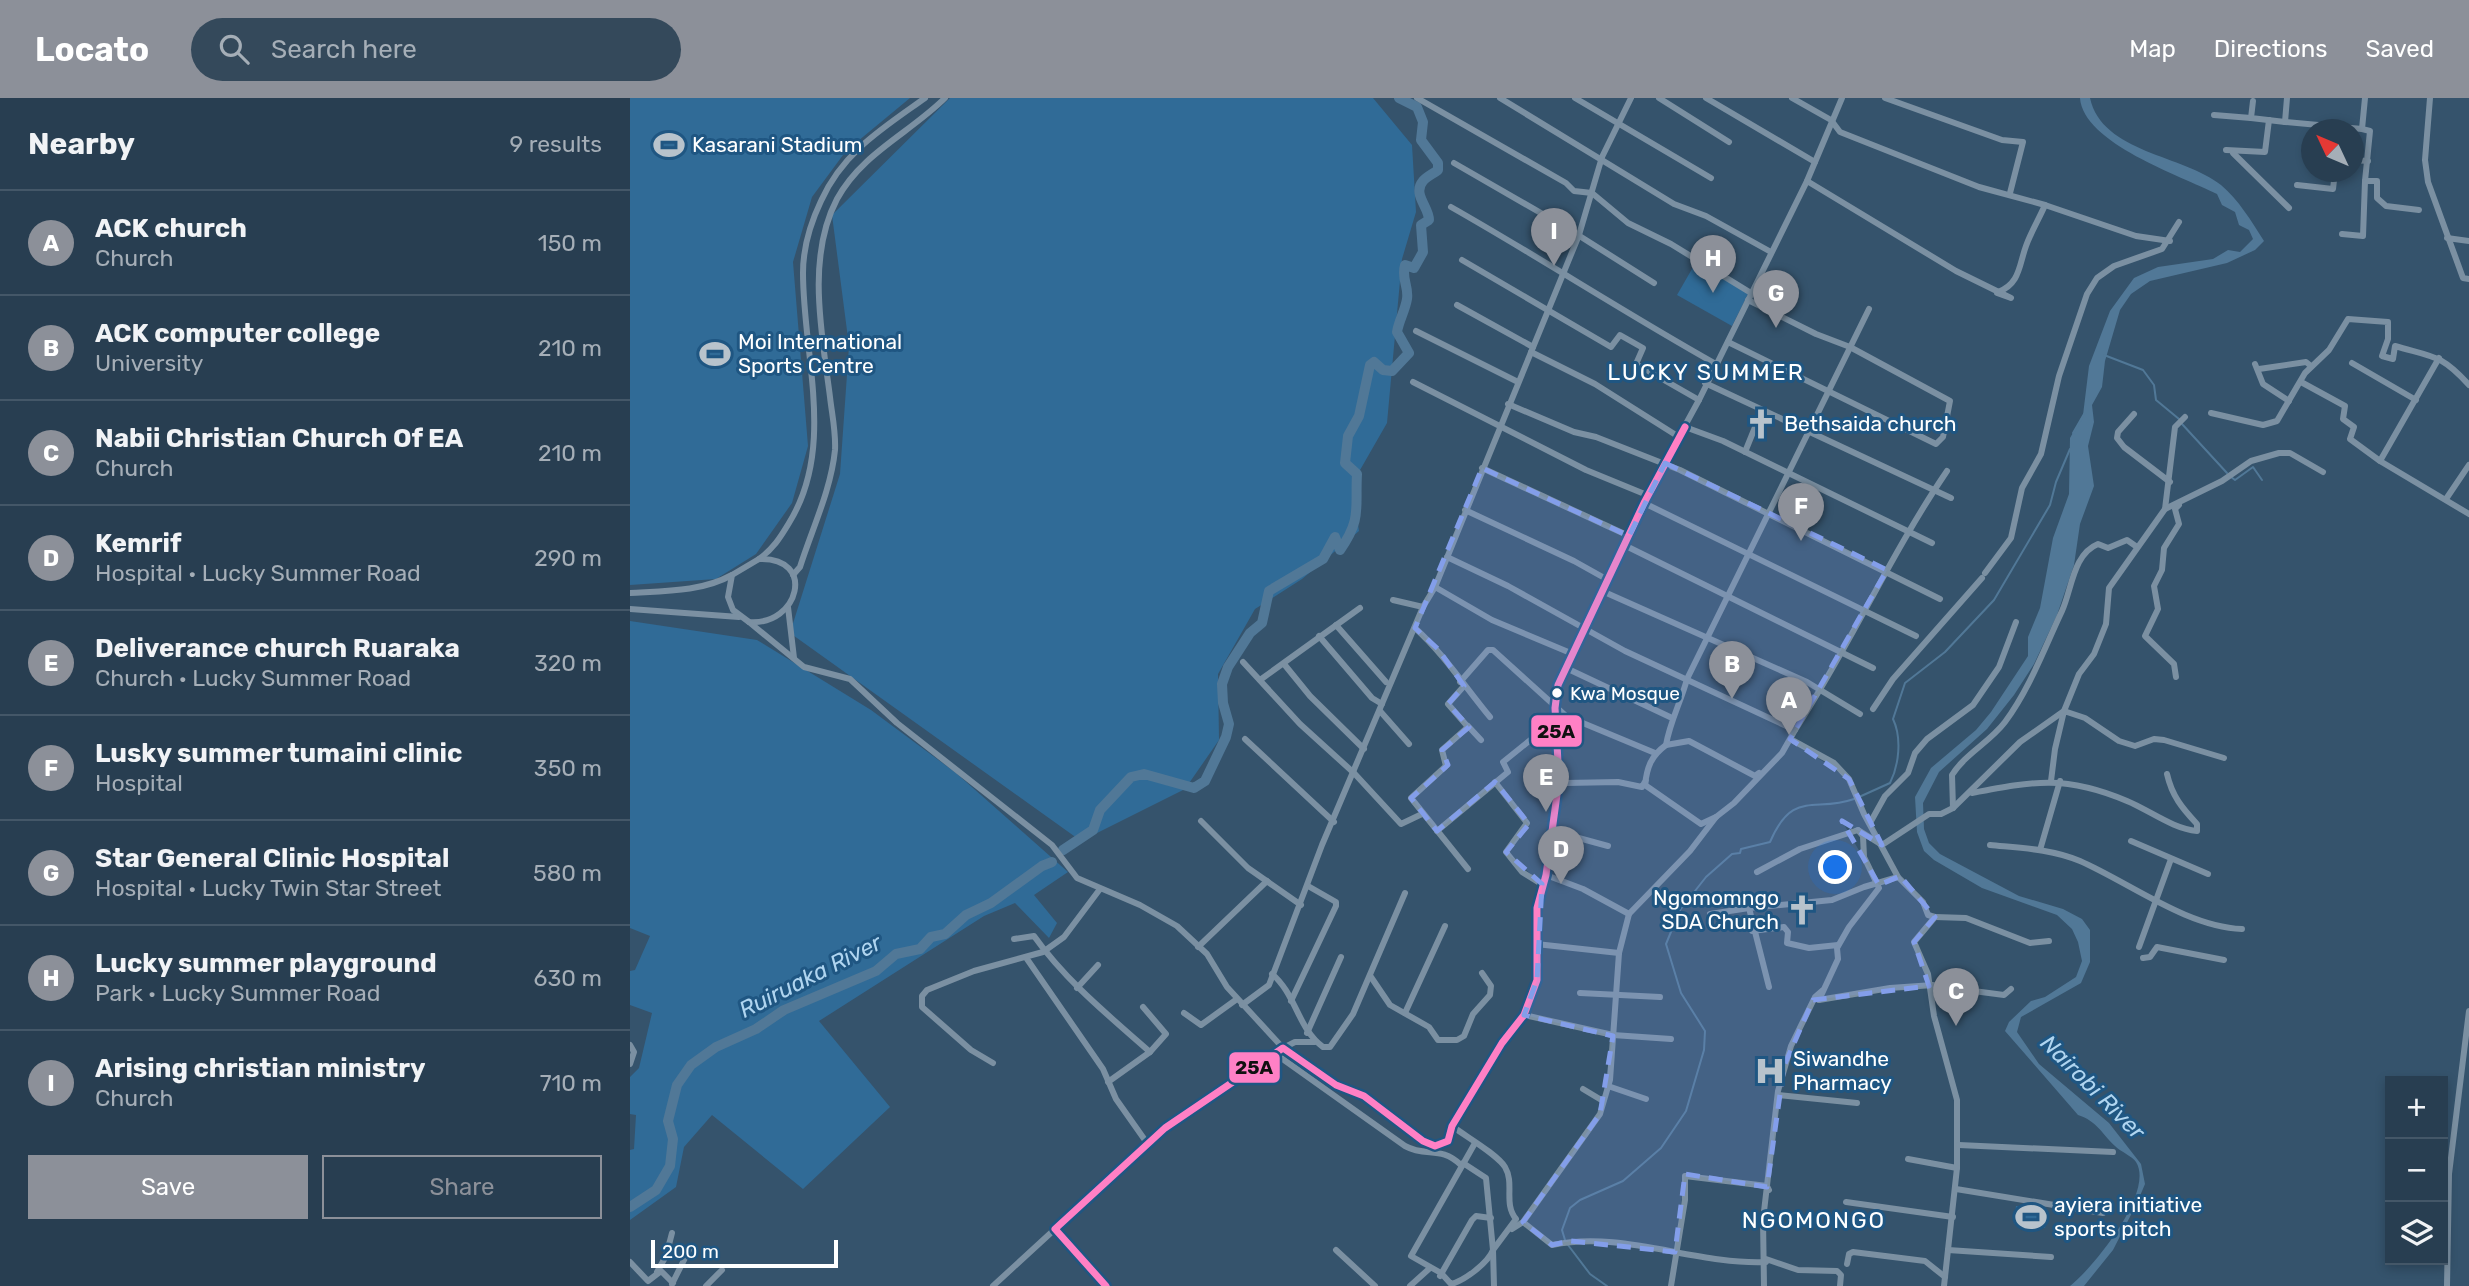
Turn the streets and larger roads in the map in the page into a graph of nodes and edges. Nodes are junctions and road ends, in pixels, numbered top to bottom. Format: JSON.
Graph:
{"nodes":[{"id":1,"x":925,"y":98,"type":"edge"},
{"id":2,"x":945,"y":98,"type":"edge"},
{"id":3,"x":1417,"y":98,"type":"edge"},
{"id":4,"x":1500,"y":98,"type":"edge"},
{"id":5,"x":1575,"y":98,"type":"edge"},
{"id":6,"x":1631,"y":98,"type":"edge"},
{"id":7,"x":1659,"y":98,"type":"edge"},
{"id":8,"x":1706,"y":98,"type":"edge"},
{"id":9,"x":1792,"y":98,"type":"edge"},
{"id":10,"x":1842,"y":98,"type":"edge"},
{"id":11,"x":1885,"y":98,"type":"edge"},
{"id":12,"x":2287,"y":98,"type":"edge"},
{"id":13,"x":2365,"y":98,"type":"edge"},
{"id":14,"x":2430,"y":98,"type":"edge"},
{"id":15,"x":2253,"y":101,"type":"dead end"},
{"id":16,"x":2214,"y":115,"type":"dead end"},
{"id":17,"x":2251,"y":118,"type":"junction"},
{"id":18,"x":2363,"y":119,"type":"edge"},
{"id":19,"x":1832,"y":120,"type":"junction"},
{"id":20,"x":2269,"y":120,"type":"junction"},
{"id":21,"x":2285,"y":122,"type":"junction"},
{"id":22,"x":2301,"y":123,"type":"edge"},
{"id":23,"x":1617,"y":125,"type":"junction"},
{"id":24,"x":2364,"y":130,"type":"edge"},
{"id":25,"x":1729,"y":142,"type":"dead end"},
{"id":26,"x":1602,"y":157,"type":"junction"},
{"id":27,"x":2364,"y":161,"type":"edge"},
{"id":28,"x":2368,"y":161,"type":"junction"},
{"id":29,"x":1454,"y":163,"type":"dead end"},
{"id":30,"x":1815,"y":163,"type":"junction"},
{"id":31,"x":1711,"y":178,"type":"dead end"},
{"id":32,"x":1807,"y":181,"type":"junction"},
{"id":33,"x":2365,"y":181,"type":"junction"},
{"id":34,"x":2334,"y":182,"type":"edge"},
{"id":35,"x":2297,"y":185,"type":"dead end"},
{"id":36,"x":1591,"y":193,"type":"junction"},
{"id":37,"x":2010,"y":193,"type":"junction"},
{"id":38,"x":2045,"y":205,"type":"junction"},
{"id":39,"x":1451,"y":207,"type":"dead end"},
{"id":40,"x":2289,"y":208,"type":"dead end"},
{"id":41,"x":2418,"y":210,"type":"dead end"},
{"id":42,"x":2179,"y":222,"type":"dead end"},
{"id":43,"x":2342,"y":234,"type":"dead end"},
{"id":44,"x":1578,"y":235,"type":"junction"},
{"id":45,"x":2447,"y":238,"type":"junction"},
{"id":46,"x":2170,"y":240,"type":"junction"},
{"id":47,"x":2469,"y":241,"type":"edge"},
{"id":48,"x":1771,"y":252,"type":"junction"},
{"id":49,"x":1462,"y":260,"type":"dead end"},
{"id":50,"x":1564,"y":272,"type":"junction"},
{"id":51,"x":2469,"y":279,"type":"edge"},
{"id":52,"x":1654,"y":282,"type":"dead end"},
{"id":53,"x":1749,"y":296,"type":"junction"},
{"id":54,"x":1457,"y":305,"type":"dead end"},
{"id":55,"x":1548,"y":309,"type":"junction"},
{"id":56,"x":1869,"y":309,"type":"dead end"},
{"id":57,"x":1416,"y":331,"type":"dead end"},
{"id":58,"x":1728,"y":342,"type":"junction"},
{"id":59,"x":1850,"y":347,"type":"junction"},
{"id":60,"x":1532,"y":350,"type":"junction"},
{"id":61,"x":2439,"y":358,"type":"junction"},
{"id":62,"x":2352,"y":363,"type":"dead end"},
{"id":63,"x":1716,"y":365,"type":"junction"},
{"id":64,"x":2311,"y":366,"type":"junction"},
{"id":65,"x":1413,"y":382,"type":"dead end"},
{"id":66,"x":1518,"y":382,"type":"junction"},
{"id":67,"x":2301,"y":382,"type":"junction"},
{"id":68,"x":1705,"y":383,"type":"junction"},
{"id":69,"x":2469,"y":385,"type":"edge"},
{"id":70,"x":1829,"y":392,"type":"junction"},
{"id":71,"x":1699,"y":400,"type":"junction"},
{"id":72,"x":2416,"y":400,"type":"junction"},
{"id":73,"x":2289,"y":401,"type":"junction"},
{"id":74,"x":1508,"y":404,"type":"junction"},
{"id":75,"x":1762,"y":410,"type":"junction"},
{"id":76,"x":2211,"y":413,"type":"dead end"},
{"id":77,"x":2134,"y":414,"type":"dead end"},
{"id":78,"x":2181,"y":420,"type":"dead end"},
{"id":79,"x":1499,"y":425,"type":"junction"},
{"id":80,"x":1685,"y":426,"type":"junction"},
{"id":81,"x":1810,"y":432,"type":"junction"},
{"id":82,"x":1679,"y":437,"type":"junction"},
{"id":83,"x":1745,"y":452,"type":"junction"},
{"id":84,"x":2380,"y":461,"type":"junction"},
{"id":85,"x":1664,"y":463,"type":"junction"},
{"id":86,"x":2469,"y":465,"type":"edge"},
{"id":87,"x":1482,"y":468,"type":"junction"},
{"id":88,"x":1947,"y":471,"type":"dead end"},
{"id":89,"x":2323,"y":472,"type":"dead end"},
{"id":90,"x":1789,"y":475,"type":"junction"},
{"id":91,"x":2170,"y":482,"type":"junction"},
{"id":92,"x":1934,"y":491,"type":"junction"},
{"id":93,"x":1647,"y":495,"type":"junction"},
{"id":94,"x":1951,"y":498,"type":"dead end"},
{"id":95,"x":2184,"y":498,"type":"junction"},
{"id":96,"x":2446,"y":499,"type":"junction"},
{"id":97,"x":1644,"y":503,"type":"junction"},
{"id":98,"x":2165,"y":509,"type":"junction"},
{"id":99,"x":1465,"y":510,"type":"junction"},
{"id":100,"x":1769,"y":514,"type":"junction"},
{"id":101,"x":2469,"y":514,"type":"edge"},
{"id":102,"x":1911,"y":530,"type":"junction"},
{"id":103,"x":1629,"y":537,"type":"junction"},
{"id":104,"x":1932,"y":543,"type":"dead end"},
{"id":105,"x":1624,"y":545,"type":"junction"},
{"id":106,"x":2137,"y":547,"type":"junction"},
{"id":107,"x":1749,"y":556,"type":"junction"},
{"id":108,"x":1447,"y":557,"type":"junction"},
{"id":109,"x":759,"y":559,"type":"junction"},
{"id":110,"x":1887,"y":570,"type":"junction"},
{"id":111,"x":732,"y":575,"type":"junction"},
{"id":112,"x":793,"y":575,"type":"junction"},
{"id":113,"x":1608,"y":580,"type":"junction"},
{"id":114,"x":1436,"y":587,"type":"junction"},
{"id":115,"x":1602,"y":591,"type":"junction"},
{"id":116,"x":630,"y":593,"type":"edge"},
{"id":117,"x":1728,"y":595,"type":"junction"},
{"id":118,"x":1940,"y":599,"type":"dead end"},
{"id":119,"x":1393,"y":600,"type":"dead end"},
{"id":120,"x":788,"y":607,"type":"junction"},
{"id":121,"x":1423,"y":607,"type":"junction"},
{"id":122,"x":1360,"y":608,"type":"dead end"},
{"id":123,"x":630,"y":609,"type":"edge"},
{"id":124,"x":1866,"y":611,"type":"junction"},
{"id":125,"x":739,"y":617,"type":"junction"},
{"id":126,"x":749,"y":622,"type":"junction"},
{"id":127,"x":2016,"y":622,"type":"dead end"},
{"id":128,"x":1336,"y":625,"type":"junction"},
{"id":129,"x":1415,"y":628,"type":"junction"},
{"id":130,"x":1584,"y":628,"type":"junction"},
{"id":131,"x":1319,"y":636,"type":"junction"},
{"id":132,"x":1916,"y":636,"type":"dead end"},
{"id":133,"x":1707,"y":639,"type":"junction"},
{"id":134,"x":1844,"y":653,"type":"junction"},
{"id":135,"x":1573,"y":654,"type":"junction"},
{"id":136,"x":794,"y":660,"type":"junction"},
{"id":137,"x":1243,"y":662,"type":"dead end"},
{"id":138,"x":1284,"y":664,"type":"dead end"},
{"id":139,"x":1566,"y":668,"type":"junction"},
{"id":140,"x":1873,"y":668,"type":"dead end"},
{"id":141,"x":2176,"y":677,"type":"dead end"},
{"id":142,"x":1687,"y":679,"type":"junction"},
{"id":143,"x":1261,"y":680,"type":"junction"},
{"id":144,"x":1386,"y":682,"type":"dead end"},
{"id":145,"x":1462,"y":684,"type":"junction"},
{"id":146,"x":1820,"y":689,"type":"junction"},
{"id":147,"x":1381,"y":707,"type":"junction"},
{"id":148,"x":1555,"y":708,"type":"junction"},
{"id":149,"x":1873,"y":709,"type":"dead end"},
{"id":150,"x":2064,"y":711,"type":"junction"},
{"id":151,"x":1860,"y":714,"type":"dead end"},
{"id":152,"x":1490,"y":717,"type":"dead end"},
{"id":153,"x":1670,"y":717,"type":"junction"},
{"id":154,"x":1554,"y":721,"type":"dead end"},
{"id":155,"x":1468,"y":726,"type":"junction"},
{"id":156,"x":1795,"y":730,"type":"junction"},
{"id":157,"x":1245,"y":739,"type":"dead end"},
{"id":158,"x":1481,"y":740,"type":"dead end"},
{"id":159,"x":1792,"y":740,"type":"junction"},
{"id":160,"x":1409,"y":744,"type":"dead end"},
{"id":161,"x":1666,"y":745,"type":"junction"},
{"id":162,"x":1364,"y":749,"type":"junction"},
{"id":163,"x":1656,"y":753,"type":"junction"},
{"id":164,"x":2224,"y":758,"type":"dead end"},
{"id":165,"x":1769,"y":766,"type":"junction"},
{"id":166,"x":1354,"y":773,"type":"junction"},
{"id":167,"x":2167,"y":774,"type":"dead end"},
{"id":168,"x":1559,"y":780,"type":"junction"},
{"id":169,"x":2052,"y":781,"type":"junction"},
{"id":170,"x":2060,"y":781,"type":"junction"},
{"id":171,"x":1495,"y":782,"type":"junction"},
{"id":172,"x":1645,"y":785,"type":"junction"},
{"id":173,"x":1970,"y":793,"type":"junction"},
{"id":174,"x":1953,"y":808,"type":"junction"},
{"id":175,"x":1422,"y":814,"type":"junction"},
{"id":176,"x":1716,"y":817,"type":"junction"},
{"id":177,"x":1201,"y":821,"type":"dead end"},
{"id":178,"x":1334,"y":822,"type":"junction"},
{"id":179,"x":1870,"y":823,"type":"junction"},
{"id":180,"x":1858,"y":830,"type":"junction"},
{"id":181,"x":1437,"y":831,"type":"junction"},
{"id":182,"x":1553,"y":831,"type":"junction"},
{"id":183,"x":2131,"y":841,"type":"dead end"},
{"id":184,"x":1882,"y":845,"type":"junction"},
{"id":185,"x":1990,"y":845,"type":"dead end"},
{"id":186,"x":1608,"y":846,"type":"dead end"},
{"id":187,"x":2040,"y":850,"type":"junction"},
{"id":188,"x":2171,"y":859,"type":"junction"},
{"id":189,"x":1468,"y":869,"type":"dead end"},
{"id":190,"x":1757,"y":872,"type":"dead end"},
{"id":191,"x":2208,"y":874,"type":"dead end"},
{"id":192,"x":1546,"y":875,"type":"junction"},
{"id":193,"x":1898,"y":877,"type":"junction"},
{"id":194,"x":1268,"y":881,"type":"junction"},
{"id":195,"x":1544,"y":885,"type":"junction"},
{"id":196,"x":1879,"y":885,"type":"junction"},
{"id":197,"x":1308,"y":886,"type":"junction"},
{"id":198,"x":1100,"y":890,"type":"junction"},
{"id":199,"x":1405,"y":893,"type":"dead end"},
{"id":200,"x":2156,"y":899,"type":"junction"},
{"id":201,"x":1301,"y":905,"type":"junction"},
{"id":202,"x":1749,"y":908,"type":"junction"},
{"id":203,"x":1629,"y":914,"type":"junction"},
{"id":204,"x":1710,"y":914,"type":"dead end"},
{"id":205,"x":1935,"y":917,"type":"junction"},
{"id":206,"x":1445,"y":926,"type":"dead end"},
{"id":207,"x":2242,"y":929,"type":"dead end"},
{"id":208,"x":1752,"y":931,"type":"junction"},
{"id":209,"x":1844,"y":938,"type":"junction"},
{"id":210,"x":1014,"y":939,"type":"dead end"},
{"id":211,"x":2049,"y":941,"type":"dead end"},
{"id":212,"x":1536,"y":944,"type":"junction"},
{"id":213,"x":1198,"y":947,"type":"junction"},
{"id":214,"x":2140,"y":947,"type":"dead end"},
{"id":215,"x":1043,"y":952,"type":"junction"},
{"id":216,"x":1619,"y":953,"type":"junction"},
{"id":217,"x":1341,"y":957,"type":"dead end"},
{"id":218,"x":2143,"y":958,"type":"dead end"},
{"id":219,"x":1027,"y":959,"type":"junction"},
{"id":220,"x":2224,"y":960,"type":"dead end"},
{"id":221,"x":1098,"y":965,"type":"dead end"},
{"id":222,"x":1482,"y":973,"type":"dead end"},
{"id":223,"x":1272,"y":974,"type":"junction"},
{"id":224,"x":1371,"y":977,"type":"junction"},
{"id":225,"x":1928,"y":985,"type":"junction"},
{"id":226,"x":1769,"y":987,"type":"dead end"},
{"id":227,"x":1077,"y":988,"type":"junction"},
{"id":228,"x":2011,"y":989,"type":"dead end"},
{"id":229,"x":1580,"y":993,"type":"dead end"},
{"id":230,"x":1616,"y":994,"type":"junction"},
{"id":231,"x":1660,"y":997,"type":"dead end"},
{"id":232,"x":1817,"y":999,"type":"junction"},
{"id":233,"x":1291,"y":1001,"type":"junction"},
{"id":234,"x":1240,"y":1002,"type":"junction"},
{"id":235,"x":1143,"y":1007,"type":"dead end"},
{"id":236,"x":2469,"y":1011,"type":"edge"},
{"id":237,"x":1184,"y":1013,"type":"dead end"},
{"id":238,"x":1405,"y":1013,"type":"junction"},
{"id":239,"x":1524,"y":1015,"type":"junction"},
{"id":240,"x":1307,"y":1032,"type":"junction"},
{"id":241,"x":1612,"y":1035,"type":"junction"},
{"id":242,"x":1671,"y":1040,"type":"dead end"},
{"id":243,"x":1315,"y":1042,"type":"junction"},
{"id":244,"x":630,"y":1045,"type":"edge"},
{"id":245,"x":1283,"y":1048,"type":"junction"},
{"id":246,"x":1150,"y":1052,"type":"junction"},
{"id":247,"x":1277,"y":1055,"type":"dead end"},
{"id":248,"x":993,"y":1063,"type":"dead end"},
{"id":249,"x":630,"y":1064,"type":"edge"},
{"id":250,"x":1108,"y":1082,"type":"junction"},
{"id":251,"x":1608,"y":1086,"type":"junction"},
{"id":252,"x":1583,"y":1089,"type":"dead end"},
{"id":253,"x":1778,"y":1095,"type":"junction"},
{"id":254,"x":1646,"y":1098,"type":"dead end"},
{"id":255,"x":1604,"y":1101,"type":"junction"},
{"id":256,"x":1857,"y":1103,"type":"dead end"},
{"id":257,"x":1452,"y":1126,"type":"junction"},
{"id":258,"x":1147,"y":1143,"type":"junction"},
{"id":259,"x":1475,"y":1143,"type":"junction"},
{"id":260,"x":1959,"y":1145,"type":"junction"},
{"id":261,"x":2113,"y":1152,"type":"dead end"},
{"id":262,"x":1908,"y":1159,"type":"dead end"},
{"id":263,"x":1462,"y":1164,"type":"junction"},
{"id":264,"x":1957,"y":1168,"type":"junction"},
{"id":265,"x":1956,"y":1189,"type":"junction"},
{"id":266,"x":1766,"y":1194,"type":"junction"},
{"id":267,"x":1846,"y":1202,"type":"dead end"},
{"id":268,"x":2103,"y":1213,"type":"dead end"},
{"id":269,"x":1953,"y":1217,"type":"junction"},
{"id":270,"x":1491,"y":1218,"type":"junction"},
{"id":271,"x":1523,"y":1222,"type":"junction"},
{"id":272,"x":1055,"y":1229,"type":"junction"},
{"id":273,"x":1511,"y":1229,"type":"junction"},
{"id":274,"x":672,"y":1233,"type":"dead end"},
{"id":275,"x":690,"y":1248,"type":"dead end"},
{"id":276,"x":1336,"y":1250,"type":"dead end"},
{"id":277,"x":1493,"y":1250,"type":"junction"},
{"id":278,"x":1948,"y":1250,"type":"junction"},
{"id":279,"x":1675,"y":1252,"type":"junction"},
{"id":280,"x":2051,"y":1257,"type":"dead end"},
{"id":281,"x":1766,"y":1261,"type":"junction"},
{"id":282,"x":630,"y":1262,"type":"edge"},
{"id":283,"x":1847,"y":1264,"type":"dead end"},
{"id":284,"x":1430,"y":1268,"type":"junction"},
{"id":285,"x":722,"y":1270,"type":"dead end"},
{"id":286,"x":1440,"y":1276,"type":"junction"},
{"id":287,"x":1466,"y":1276,"type":"junction"},
{"id":288,"x":1945,"y":1277,"type":"junction"},
{"id":289,"x":648,"y":1281,"type":"junction"},
{"id":290,"x":672,"y":1285,"type":"edge"},
{"id":291,"x":1494,"y":1285,"type":"edge"},
{"id":292,"x":706,"y":1286,"type":"edge"},
{"id":293,"x":993,"y":1286,"type":"edge"},
{"id":294,"x":1106,"y":1286,"type":"edge"},
{"id":295,"x":1375,"y":1286,"type":"edge"},
{"id":296,"x":1410,"y":1286,"type":"edge"},
{"id":297,"x":1455,"y":1286,"type":"edge"},
{"id":298,"x":1671,"y":1286,"type":"edge"},
{"id":299,"x":1765,"y":1286,"type":"edge"},
{"id":300,"x":1840,"y":1286,"type":"edge"},
{"id":301,"x":1944,"y":1286,"type":"edge"},
{"id":302,"x":2447,"y":1286,"type":"edge"}],
"edges":[{"from":1,"to":109,"type":"street"},
{"from":2,"to":112,"type":"street"},
{"from":3,"to":36,"type":"street"},
{"from":4,"to":26,"type":"street"},
{"from":5,"to":23,"type":"street"},
{"from":6,"to":23,"type":"street"},
{"from":7,"to":25,"type":"street"},
{"from":8,"to":30,"type":"street"},
{"from":9,"to":19,"type":"street"},
{"from":10,"to":19,"type":"street"},
{"from":11,"to":37,"type":"street"},
{"from":12,"to":21,"type":"street"},
{"from":13,"to":18,"type":"street"},
{"from":14,"to":45,"type":"street"},
{"from":15,"to":17,"type":"street"},
{"from":16,"to":17,"type":"street"},
{"from":17,"to":20,"type":"street"},
{"from":19,"to":30,"type":"street"},
{"from":19,"to":37,"type":"street"},
{"from":20,"to":21,"type":"street"},
{"from":20,"to":40,"type":"street"},
{"from":21,"to":22,"type":"street"},
{"from":23,"to":26,"type":"street"},
{"from":23,"to":31,"type":"street"},
{"from":24,"to":28,"type":"street"},
{"from":26,"to":36,"type":"street"},
{"from":26,"to":48,"type":"street"},
{"from":27,"to":28,"type":"street"},
{"from":28,"to":33,"type":"street"},
{"from":29,"to":44,"type":"street"},
{"from":30,"to":32,"type":"street"},
{"from":32,"to":38,"type":"street"},
{"from":32,"to":48,"type":"street"},
{"from":33,"to":41,"type":"street"},
{"from":33,"to":43,"type":"street"},
{"from":34,"to":35,"type":"street"},
{"from":36,"to":44,"type":"street"},
{"from":36,"to":53,"type":"street"},
{"from":37,"to":38,"type":"street"},
{"from":38,"to":46,"type":"street"},
{"from":39,"to":50,"type":"street"},
{"from":42,"to":46,"type":"street"},
{"from":44,"to":50,"type":"street"},
{"from":44,"to":52,"type":"street"},
{"from":45,"to":47,"type":"street"},
{"from":45,"to":51,"type":"street"},
{"from":46,"to":149,"type":"street"},
{"from":48,"to":53,"type":"street"},
{"from":49,"to":55,"type":"street"},
{"from":50,"to":55,"type":"street"},
{"from":50,"to":63,"type":"street"},
{"from":53,"to":58,"type":"street"},
{"from":53,"to":59,"type":"street"},
{"from":54,"to":60,"type":"street"},
{"from":55,"to":60,"type":"street"},
{"from":55,"to":71,"type":"street"},
{"from":56,"to":59,"type":"street"},
{"from":57,"to":66,"type":"street"},
{"from":58,"to":63,"type":"street"},
{"from":58,"to":70,"type":"street"},
{"from":59,"to":70,"type":"street"},
{"from":59,"to":70,"type":"street"},
{"from":60,"to":66,"type":"street"},
{"from":60,"to":82,"type":"street"},
{"from":61,"to":64,"type":"street"},
{"from":61,"to":69,"type":"street"},
{"from":61,"to":72,"type":"street"},
{"from":62,"to":72,"type":"street"},
{"from":63,"to":68,"type":"street"},
{"from":64,"to":67,"type":"street"},
{"from":64,"to":73,"type":"street"},
{"from":65,"to":79,"type":"street"},
{"from":66,"to":74,"type":"street"},
{"from":67,"to":73,"type":"street"},
{"from":67,"to":84,"type":"street"},
{"from":68,"to":71,"type":"street"},
{"from":68,"to":75,"type":"street"},
{"from":70,"to":81,"type":"street"},
{"from":71,"to":80,"type":"street"},
{"from":72,"to":84,"type":"street"},
{"from":73,"to":76,"type":"street"},
{"from":74,"to":79,"type":"street"},
{"from":74,"to":85,"type":"street"},
{"from":75,"to":81,"type":"street"},
{"from":75,"to":83,"type":"street"},
{"from":77,"to":91,"type":"street"},
{"from":78,"to":91,"type":"street"},
{"from":79,"to":87,"type":"street"},
{"from":79,"to":93,"type":"street"},
{"from":80,"to":82,"type":"street"},
{"from":80,"to":83,"type":"street"},
{"from":81,"to":90,"type":"street"},
{"from":81,"to":92,"type":"street"},
{"from":82,"to":85,"type":"street"},
{"from":83,"to":90,"type":"street"},
{"from":84,"to":96,"type":"street"},
{"from":85,"to":93,"type":"street"},
{"from":85,"to":100,"type":"street"},
{"from":86,"to":96,"type":"street"},
{"from":87,"to":99,"type":"street"},
{"from":87,"to":103,"type":"street"},
{"from":88,"to":92,"type":"street"},
{"from":89,"to":95,"type":"street"},
{"from":90,"to":100,"type":"street"},
{"from":90,"to":102,"type":"street"},
{"from":91,"to":98,"type":"street"},
{"from":92,"to":94,"type":"street"},
{"from":92,"to":102,"type":"street"},
{"from":93,"to":97,"type":"street"},
{"from":95,"to":98,"type":"street"},
{"from":95,"to":141,"type":"street"},
{"from":96,"to":101,"type":"street"},
{"from":97,"to":103,"type":"street"},
{"from":97,"to":107,"type":"street"},
{"from":98,"to":106,"type":"street"},
{"from":99,"to":108,"type":"street"},
{"from":99,"to":113,"type":"street"},
{"from":100,"to":107,"type":"street"},
{"from":100,"to":110,"type":"street"},
{"from":102,"to":104,"type":"street"},
{"from":102,"to":110,"type":"street"},
{"from":103,"to":105,"type":"street"},
{"from":105,"to":113,"type":"street"},
{"from":105,"to":117,"type":"street"},
{"from":106,"to":150,"type":"street"},
{"from":106,"to":174,"type":"street"},
{"from":107,"to":117,"type":"street"},
{"from":107,"to":124,"type":"street"},
{"from":108,"to":114,"type":"street"},
{"from":108,"to":130,"type":"street"},
{"from":109,"to":111,"type":"street"},
{"from":109,"to":112,"type":"street"},
{"from":110,"to":118,"type":"street"},
{"from":110,"to":124,"type":"street"},
{"from":111,"to":116,"type":"street"},
{"from":111,"to":125,"type":"street"},
{"from":112,"to":120,"type":"street"},
{"from":113,"to":115,"type":"street"},
{"from":114,"to":121,"type":"street"},
{"from":114,"to":135,"type":"street"},
{"from":115,"to":130,"type":"street"},
{"from":115,"to":133,"type":"street"},
{"from":117,"to":133,"type":"street"},
{"from":117,"to":134,"type":"street"},
{"from":119,"to":121,"type":"street"},
{"from":120,"to":126,"type":"street"},
{"from":120,"to":136,"type":"street"},
{"from":121,"to":129,"type":"street"},
{"from":122,"to":128,"type":"street"},
{"from":123,"to":125,"type":"street"},
{"from":124,"to":132,"type":"street"},
{"from":124,"to":134,"type":"street"},
{"from":125,"to":126,"type":"street"},
{"from":126,"to":136,"type":"street"},
{"from":127,"to":179,"type":"street"},
{"from":128,"to":131,"type":"street"},
{"from":128,"to":144,"type":"street"},
{"from":129,"to":145,"type":"street"},
{"from":129,"to":147,"type":"street"},
{"from":130,"to":135,"type":"street"},
{"from":130,"to":142,"type":"street"},
{"from":131,"to":143,"type":"street"},
{"from":131,"to":147,"type":"street"},
{"from":133,"to":142,"type":"street"},
{"from":133,"to":146,"type":"street"},
{"from":134,"to":140,"type":"street"},
{"from":134,"to":146,"type":"street"},
{"from":135,"to":139,"type":"street"},
{"from":136,"to":198,"type":"street"},
{"from":137,"to":143,"type":"street"},
{"from":138,"to":162,"type":"street"},
{"from":139,"to":148,"type":"street"},
{"from":139,"to":153,"type":"street"},
{"from":142,"to":153,"type":"street"},
{"from":142,"to":156,"type":"street"},
{"from":143,"to":166,"type":"street"},
{"from":145,"to":148,"type":"street"},
{"from":145,"to":152,"type":"street"},
{"from":145,"to":155,"type":"street"},
{"from":146,"to":151,"type":"street"},
{"from":146,"to":156,"type":"street"},
{"from":147,"to":160,"type":"street"},
{"from":147,"to":162,"type":"street"},
{"from":148,"to":163,"type":"street"},
{"from":148,"to":168,"type":"street"},
{"from":150,"to":164,"type":"street"},
{"from":150,"to":169,"type":"street"},
{"from":150,"to":173,"type":"street"},
{"from":153,"to":161,"type":"street"},
{"from":154,"to":171,"type":"street"},
{"from":155,"to":158,"type":"street"},
{"from":155,"to":175,"type":"street"},
{"from":156,"to":159,"type":"street"},
{"from":157,"to":178,"type":"street"},
{"from":159,"to":165,"type":"street"},
{"from":159,"to":179,"type":"street"},
{"from":161,"to":163,"type":"street"},
{"from":161,"to":165,"type":"street"},
{"from":162,"to":166,"type":"street"},
{"from":163,"to":172,"type":"street"},
{"from":165,"to":176,"type":"street"},
{"from":166,"to":175,"type":"street"},
{"from":166,"to":178,"type":"street"},
{"from":167,"to":170,"type":"street"},
{"from":168,"to":172,"type":"street"},
{"from":168,"to":182,"type":"street"},
{"from":169,"to":170,"type":"street"},
{"from":169,"to":173,"type":"street"},
{"from":170,"to":187,"type":"street"},
{"from":171,"to":181,"type":"street"},
{"from":171,"to":195,"type":"street"},
{"from":172,"to":176,"type":"street"},
{"from":173,"to":174,"type":"street"},
{"from":174,"to":184,"type":"street"},
{"from":175,"to":181,"type":"street"},
{"from":176,"to":203,"type":"street"},
{"from":177,"to":194,"type":"street"},
{"from":178,"to":197,"type":"street"},
{"from":179,"to":184,"type":"street"},
{"from":180,"to":184,"type":"street"},
{"from":180,"to":190,"type":"street"},
{"from":180,"to":196,"type":"street"},
{"from":181,"to":189,"type":"street"},
{"from":182,"to":186,"type":"street"},
{"from":182,"to":192,"type":"street"},
{"from":183,"to":188,"type":"street"},
{"from":184,"to":193,"type":"street"},
{"from":185,"to":187,"type":"street"},
{"from":187,"to":200,"type":"street"},
{"from":188,"to":191,"type":"street"},
{"from":188,"to":200,"type":"street"},
{"from":192,"to":195,"type":"street"},
{"from":192,"to":203,"type":"street"},
{"from":193,"to":196,"type":"street"},
{"from":193,"to":205,"type":"street"},
{"from":194,"to":201,"type":"street"},
{"from":194,"to":213,"type":"street"},
{"from":195,"to":212,"type":"street"},
{"from":196,"to":202,"type":"street"},
{"from":196,"to":209,"type":"street"},
{"from":197,"to":201,"type":"street"},
{"from":197,"to":233,"type":"street"},
{"from":198,"to":213,"type":"street"},
{"from":198,"to":215,"type":"street"},
{"from":199,"to":224,"type":"street"},
{"from":200,"to":207,"type":"street"},
{"from":200,"to":214,"type":"street"},
{"from":201,"to":223,"type":"street"},
{"from":202,"to":204,"type":"street"},
{"from":202,"to":208,"type":"street"},
{"from":203,"to":216,"type":"street"},
{"from":205,"to":211,"type":"street"},
{"from":205,"to":225,"type":"street"},
{"from":206,"to":238,"type":"street"},
{"from":208,"to":209,"type":"street"},
{"from":208,"to":226,"type":"street"},
{"from":209,"to":232,"type":"street"},
{"from":210,"to":215,"type":"street"},
{"from":212,"to":216,"type":"street"},
{"from":212,"to":239,"type":"street"},
{"from":213,"to":234,"type":"street"},
{"from":215,"to":219,"type":"street"},
{"from":215,"to":227,"type":"street"},
{"from":216,"to":230,"type":"street"},
{"from":217,"to":240,"type":"street"},
{"from":218,"to":220,"type":"street"},
{"from":219,"to":248,"type":"street"},
{"from":219,"to":250,"type":"street"},
{"from":221,"to":227,"type":"street"},
{"from":222,"to":238,"type":"street"},
{"from":223,"to":233,"type":"street"},
{"from":223,"to":234,"type":"street"},
{"from":224,"to":238,"type":"street"},
{"from":224,"to":243,"type":"street"},
{"from":225,"to":228,"type":"street"},
{"from":225,"to":232,"type":"street"},
{"from":225,"to":260,"type":"street"},
{"from":227,"to":246,"type":"street"},
{"from":229,"to":230,"type":"street"},
{"from":230,"to":231,"type":"street"},
{"from":230,"to":241,"type":"street"},
{"from":232,"to":253,"type":"street"},
{"from":233,"to":240,"type":"street"},
{"from":234,"to":237,"type":"street"},
{"from":234,"to":245,"type":"street"},
{"from":235,"to":246,"type":"street"},
{"from":236,"to":302,"type":"street"},
{"from":239,"to":241,"type":"street"},
{"from":239,"to":257,"type":"street"},
{"from":240,"to":243,"type":"street"},
{"from":241,"to":242,"type":"street"},
{"from":241,"to":251,"type":"street"},
{"from":243,"to":245,"type":"street"},
{"from":244,"to":249,"type":"street"},
{"from":245,"to":257,"type":"street"},
{"from":245,"to":258,"type":"street"},
{"from":246,"to":250,"type":"street"},
{"from":247,"to":263,"type":"street"},
{"from":250,"to":258,"type":"street"},
{"from":251,"to":254,"type":"street"},
{"from":251,"to":255,"type":"street"},
{"from":252,"to":255,"type":"street"},
{"from":253,"to":256,"type":"street"},
{"from":253,"to":266,"type":"street"},
{"from":255,"to":271,"type":"street"},
{"from":257,"to":259,"type":"street"},
{"from":258,"to":272,"type":"street"},
{"from":259,"to":263,"type":"street"},
{"from":259,"to":273,"type":"street"},
{"from":260,"to":261,"type":"street"},
{"from":260,"to":264,"type":"street"},
{"from":262,"to":264,"type":"street"},
{"from":263,"to":270,"type":"street"},
{"from":263,"to":284,"type":"street"},
{"from":264,"to":265,"type":"street"},
{"from":265,"to":268,"type":"street"},
{"from":265,"to":269,"type":"street"},
{"from":266,"to":279,"type":"street"},
{"from":266,"to":281,"type":"street"},
{"from":267,"to":269,"type":"street"},
{"from":269,"to":278,"type":"street"},
{"from":270,"to":277,"type":"street"},
{"from":270,"to":286,"type":"street"},
{"from":271,"to":273,"type":"street"},
{"from":271,"to":279,"type":"street"},
{"from":272,"to":293,"type":"street"},
{"from":272,"to":294,"type":"street"},
{"from":273,"to":277,"type":"street"},
{"from":274,"to":289,"type":"street"},
{"from":275,"to":290,"type":"street"},
{"from":276,"to":295,"type":"street"},
{"from":277,"to":287,"type":"street"},
{"from":277,"to":291,"type":"street"},
{"from":278,"to":280,"type":"street"},
{"from":278,"to":288,"type":"street"},
{"from":279,"to":281,"type":"street"},
{"from":279,"to":298,"type":"street"},
{"from":281,"to":299,"type":"street"},
{"from":281,"to":300,"type":"street"},
{"from":282,"to":289,"type":"street"},
{"from":283,"to":288,"type":"street"},
{"from":284,"to":286,"type":"street"},
{"from":284,"to":296,"type":"street"},
{"from":285,"to":292,"type":"street"},
{"from":286,"to":287,"type":"street"},
{"from":287,"to":297,"type":"street"},
{"from":288,"to":301,"type":"street"},
{"from":289,"to":290,"type":"street"}]}
